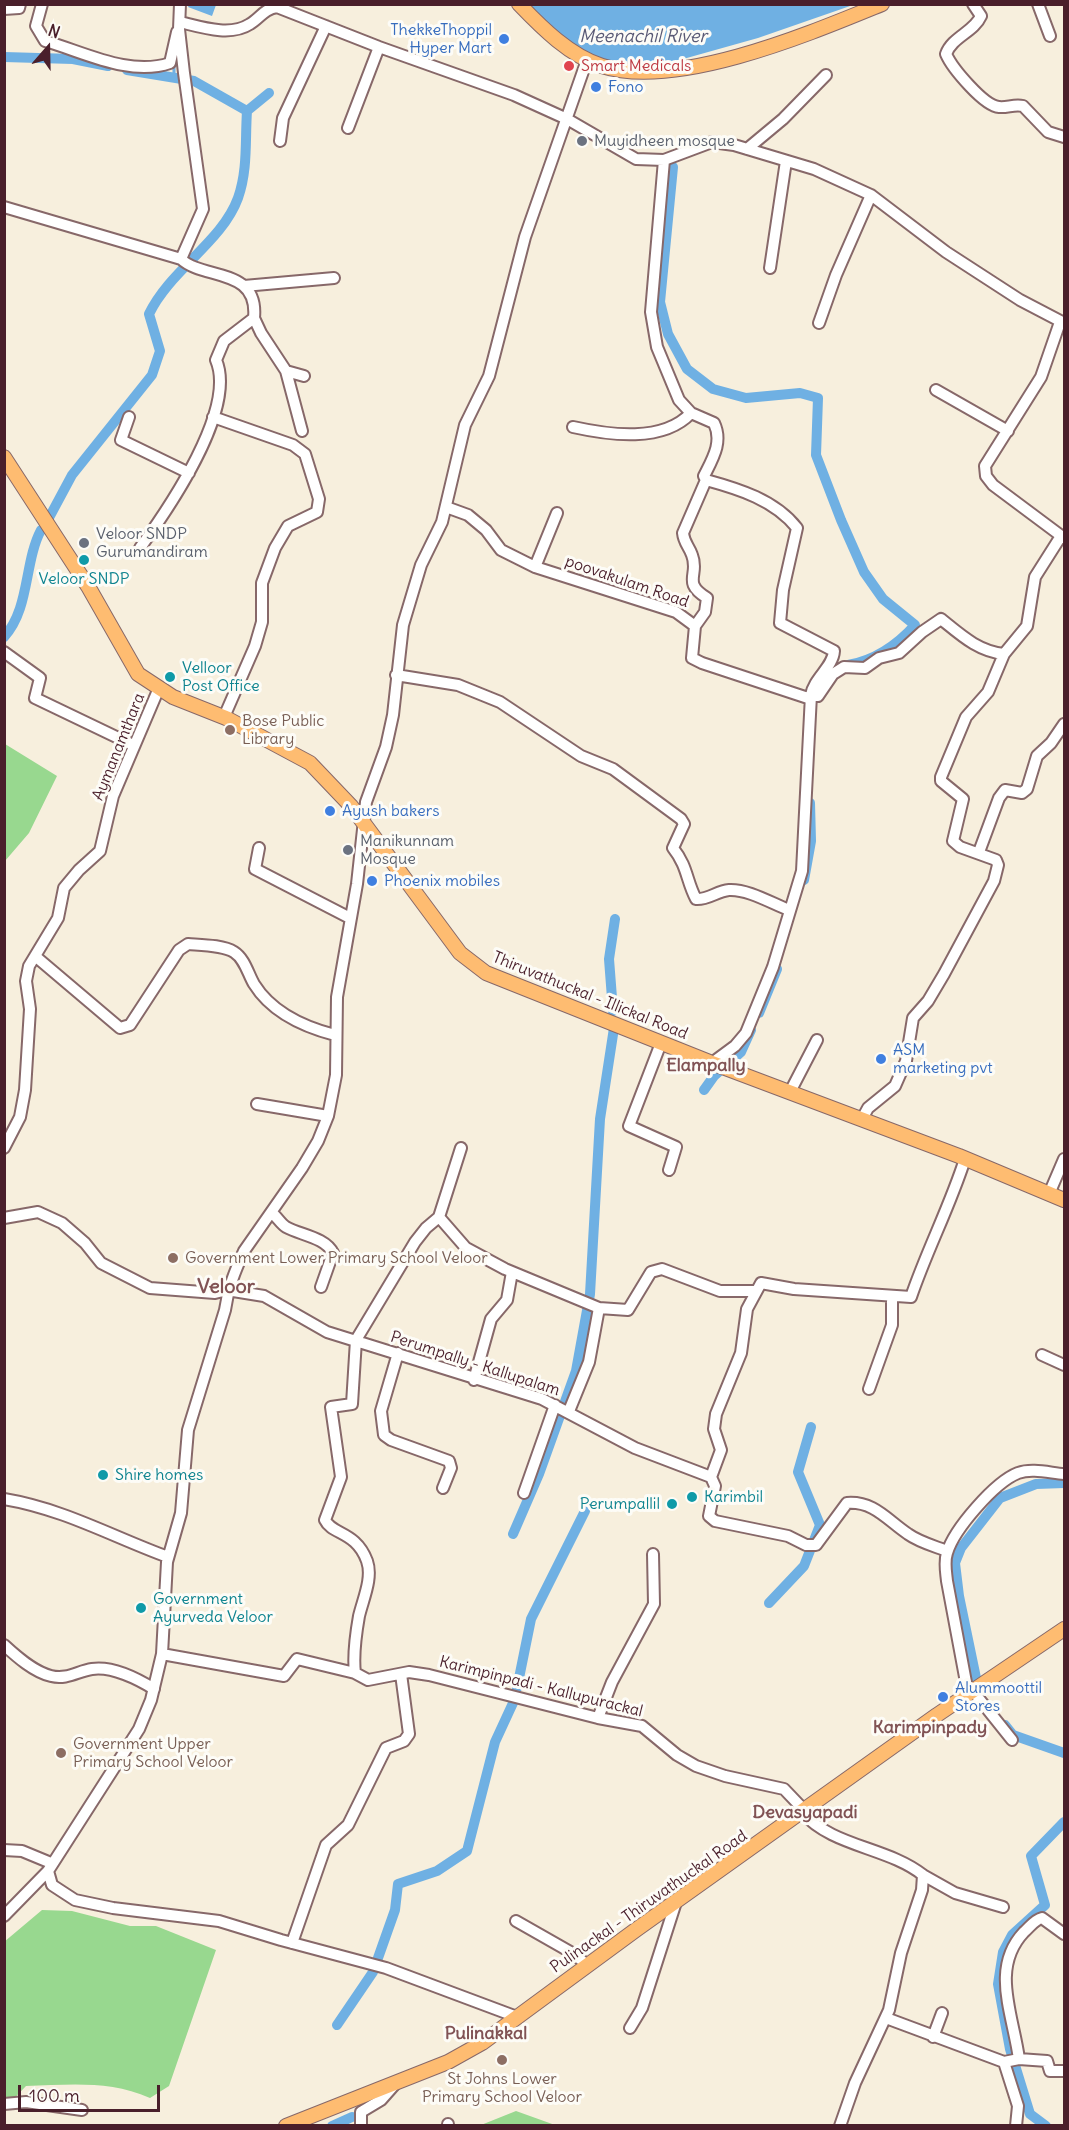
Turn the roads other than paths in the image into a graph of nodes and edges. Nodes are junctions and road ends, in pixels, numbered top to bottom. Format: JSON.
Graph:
{"nodes":[{"id":1,"x":20,"y":4,"type":"edge"},
{"id":2,"x":42,"y":4,"type":"edge"},
{"id":3,"x":180,"y":4,"type":"edge"},
{"id":4,"x":519,"y":4,"type":"edge"},
{"id":5,"x":882,"y":4,"type":"edge"},
{"id":6,"x":973,"y":4,"type":"edge"},
{"id":7,"x":1038,"y":4,"type":"edge"},
{"id":8,"x":4,"y":9,"type":"edge"},
{"id":9,"x":179,"y":26,"type":"junction"},
{"id":10,"x":326,"y":26,"type":"junction"},
{"id":11,"x":1050,"y":36,"type":"dead end"},
{"id":12,"x":379,"y":47,"type":"junction"},
{"id":13,"x":587,"y":60,"type":"junction"},
{"id":14,"x":826,"y":75,"type":"dead end"},
{"id":15,"x":567,"y":119,"type":"junction"},
{"id":16,"x":348,"y":128,"type":"dead end"},
{"id":17,"x":1065,"y":137,"type":"edge"},
{"id":18,"x":280,"y":141,"type":"dead end"},
{"id":19,"x":747,"y":149,"type":"junction"},
{"id":20,"x":664,"y":160,"type":"junction"},
{"id":21,"x":786,"y":161,"type":"junction"},
{"id":22,"x":871,"y":195,"type":"junction"},
{"id":23,"x":4,"y":207,"type":"edge"},
{"id":24,"x":184,"y":262,"type":"junction"},
{"id":25,"x":770,"y":268,"type":"dead end"},
{"id":26,"x":334,"y":278,"type":"dead end"},
{"id":27,"x":244,"y":286,"type":"junction"},
{"id":28,"x":254,"y":318,"type":"junction"},
{"id":29,"x":819,"y":322,"type":"dead end"},
{"id":30,"x":1062,"y":322,"type":"edge"},
{"id":31,"x":286,"y":371,"type":"junction"},
{"id":32,"x":304,"y":376,"type":"dead end"},
{"id":33,"x":936,"y":390,"type":"dead end"},
{"id":34,"x":691,"y":413,"type":"junction"},
{"id":35,"x":129,"y":417,"type":"dead end"},
{"id":36,"x":213,"y":417,"type":"junction"},
{"id":37,"x":573,"y":427,"type":"dead end"},
{"id":38,"x":302,"y":431,"type":"dead end"},
{"id":39,"x":1008,"y":431,"type":"junction"},
{"id":40,"x":4,"y":457,"type":"edge"},
{"id":41,"x":189,"y":473,"type":"junction"},
{"id":42,"x":706,"y":480,"type":"junction"},
{"id":43,"x":447,"y":507,"type":"junction"},
{"id":44,"x":557,"y":513,"type":"dead end"},
{"id":45,"x":1063,"y":537,"type":"edge"},
{"id":46,"x":140,"y":548,"type":"dead end"},
{"id":47,"x":536,"y":567,"type":"junction"},
{"id":48,"x":695,"y":626,"type":"junction"},
{"id":49,"x":4,"y":652,"type":"edge"},
{"id":50,"x":1004,"y":654,"type":"junction"},
{"id":51,"x":396,"y":675,"type":"junction"},
{"id":52,"x":159,"y":688,"type":"junction"},
{"id":53,"x":814,"y":696,"type":"junction"},
{"id":54,"x":224,"y":717,"type":"junction"},
{"id":55,"x":1065,"y":724,"type":"edge"},
{"id":56,"x":134,"y":745,"type":"junction"},
{"id":57,"x":364,"y":823,"type":"junction"},
{"id":58,"x":259,"y":848,"type":"dead end"},
{"id":59,"x":980,"y":852,"type":"junction"},
{"id":60,"x":789,"y":909,"type":"junction"},
{"id":61,"x":350,"y":918,"type":"junction"},
{"id":62,"x":35,"y":956,"type":"junction"},
{"id":63,"x":336,"y":1035,"type":"junction"},
{"id":64,"x":817,"y":1040,"type":"dead end"},
{"id":65,"x":661,"y":1043,"type":"junction"},
{"id":66,"x":720,"y":1066,"type":"junction"},
{"id":67,"x":790,"y":1092,"type":"junction"},
{"id":68,"x":257,"y":1104,"type":"dead end"},
{"id":69,"x":328,"y":1116,"type":"junction"},
{"id":70,"x":862,"y":1119,"type":"junction"},
{"id":71,"x":4,"y":1148,"type":"edge"},
{"id":72,"x":460,"y":1148,"type":"dead end"},
{"id":73,"x":965,"y":1159,"type":"junction"},
{"id":74,"x":1065,"y":1160,"type":"edge"},
{"id":75,"x":669,"y":1170,"type":"dead end"},
{"id":76,"x":1049,"y":1194,"type":"junction"},
{"id":77,"x":1065,"y":1200,"type":"edge"},
{"id":78,"x":272,"y":1213,"type":"junction"},
{"id":79,"x":439,"y":1217,"type":"junction"},
{"id":80,"x":4,"y":1218,"type":"edge"},
{"id":81,"x":512,"y":1272,"type":"junction"},
{"id":82,"x":321,"y":1287,"type":"dead end"},
{"id":83,"x":227,"y":1290,"type":"junction"},
{"id":84,"x":755,"y":1291,"type":"junction"},
{"id":85,"x":892,"y":1297,"type":"junction"},
{"id":86,"x":592,"y":1304,"type":"junction"},
{"id":87,"x":356,"y":1340,"type":"junction"},
{"id":88,"x":398,"y":1353,"type":"junction"},
{"id":89,"x":1042,"y":1355,"type":"dead end"},
{"id":90,"x":1065,"y":1365,"type":"edge"},
{"id":91,"x":474,"y":1380,"type":"junction"},
{"id":92,"x":869,"y":1389,"type":"dead end"},
{"id":93,"x":555,"y":1404,"type":"junction"},
{"id":94,"x":568,"y":1411,"type":"junction"},
{"id":95,"x":1065,"y":1474,"type":"edge"},
{"id":96,"x":711,"y":1477,"type":"junction"},
{"id":97,"x":443,"y":1488,"type":"dead end"},
{"id":98,"x":524,"y":1493,"type":"dead end"},
{"id":99,"x":4,"y":1499,"type":"edge"},
{"id":100,"x":947,"y":1551,"type":"junction"},
{"id":101,"x":653,"y":1554,"type":"dead end"},
{"id":102,"x":168,"y":1557,"type":"junction"},
{"id":103,"x":1065,"y":1629,"type":"edge"},
{"id":104,"x":4,"y":1645,"type":"edge"},
{"id":105,"x":162,"y":1654,"type":"junction"},
{"id":106,"x":355,"y":1673,"type":"junction"},
{"id":107,"x":401,"y":1674,"type":"junction"},
{"id":108,"x":975,"y":1688,"type":"junction"},
{"id":109,"x":154,"y":1689,"type":"junction"},
{"id":110,"x":598,"y":1718,"type":"junction"},
{"id":111,"x":1012,"y":1740,"type":"dead end"},
{"id":112,"x":804,"y":1812,"type":"junction"},
{"id":113,"x":4,"y":1850,"type":"edge"},
{"id":114,"x":50,"y":1867,"type":"junction"},
{"id":115,"x":923,"y":1875,"type":"junction"},
{"id":116,"x":676,"y":1902,"type":"junction"},
{"id":117,"x":1003,"y":1907,"type":"dead end"},
{"id":118,"x":4,"y":1916,"type":"edge"},
{"id":119,"x":516,"y":1921,"type":"dead end"},
{"id":120,"x":1065,"y":1934,"type":"edge"},
{"id":121,"x":292,"y":1943,"type":"junction"},
{"id":122,"x":587,"y":1965,"type":"junction"},
{"id":123,"x":942,"y":2013,"type":"dead end"},
{"id":124,"x":517,"y":2017,"type":"junction"},
{"id":125,"x":886,"y":2018,"type":"junction"},
{"id":126,"x":630,"y":2028,"type":"dead end"},
{"id":127,"x":933,"y":2037,"type":"junction"},
{"id":128,"x":1017,"y":2059,"type":"junction"},
{"id":129,"x":1004,"y":2062,"type":"junction"},
{"id":130,"x":1065,"y":2071,"type":"edge"},
{"id":131,"x":400,"y":2079,"type":"junction"},
{"id":132,"x":4,"y":2104,"type":"edge"},
{"id":133,"x":82,"y":2110,"type":"dead end"},
{"id":134,"x":286,"y":2126,"type":"edge"},
{"id":135,"x":361,"y":2126,"type":"edge"},
{"id":136,"x":840,"y":2126,"type":"edge"},
{"id":137,"x":1016,"y":2126,"type":"edge"}],
"edges":[{"from":1,"to":8,"type":"street"},
{"from":2,"to":9,"type":"street"},
{"from":3,"to":9,"type":"street"},
{"from":4,"to":13,"type":"main road"},
{"from":5,"to":13,"type":"main road"},
{"from":6,"to":17,"type":"street"},
{"from":7,"to":11,"type":"street"},
{"from":9,"to":10,"type":"street"},
{"from":9,"to":24,"type":"street"},
{"from":10,"to":12,"type":"street"},
{"from":10,"to":18,"type":"street"},
{"from":12,"to":15,"type":"street"},
{"from":12,"to":16,"type":"street"},
{"from":13,"to":15,"type":"street"},
{"from":14,"to":19,"type":"street"},
{"from":15,"to":20,"type":"street"},
{"from":15,"to":43,"type":"street"},
{"from":19,"to":20,"type":"street"},
{"from":19,"to":21,"type":"street"},
{"from":20,"to":34,"type":"street"},
{"from":21,"to":22,"type":"street"},
{"from":21,"to":25,"type":"street"},
{"from":22,"to":29,"type":"street"},
{"from":22,"to":30,"type":"street"},
{"from":23,"to":24,"type":"street"},
{"from":24,"to":27,"type":"street"},
{"from":26,"to":27,"type":"street"},
{"from":27,"to":28,"type":"street"},
{"from":28,"to":31,"type":"street"},
{"from":28,"to":36,"type":"street"},
{"from":30,"to":39,"type":"street"},
{"from":31,"to":32,"type":"street"},
{"from":31,"to":38,"type":"street"},
{"from":33,"to":39,"type":"street"},
{"from":34,"to":37,"type":"street"},
{"from":34,"to":42,"type":"street"},
{"from":35,"to":41,"type":"street"},
{"from":36,"to":41,"type":"street"},
{"from":36,"to":54,"type":"street"},
{"from":39,"to":45,"type":"street"},
{"from":40,"to":52,"type":"main road","name":"Thiruvathuckal - Illickal Road"},
{"from":41,"to":46,"type":"street"},
{"from":42,"to":48,"type":"street"},
{"from":42,"to":53,"type":"street"},
{"from":43,"to":47,"type":"street","name":"poovakulam Road"},
{"from":43,"to":51,"type":"street"},
{"from":44,"to":47,"type":"street"},
{"from":45,"to":50,"type":"street"},
{"from":47,"to":48,"type":"street","name":"poovakulam Road"},
{"from":48,"to":53,"type":"street","name":"poovakulam Road"},
{"from":49,"to":56,"type":"street"},
{"from":50,"to":53,"type":"street"},
{"from":50,"to":59,"type":"street"},
{"from":51,"to":57,"type":"street"},
{"from":51,"to":60,"type":"street"},
{"from":52,"to":54,"type":"main road","name":"Thiruvathuckal - Illickal Road"},
{"from":52,"to":56,"type":"street","name":"Aymanamthara"},
{"from":53,"to":60,"type":"street"},
{"from":54,"to":57,"type":"main road","name":"Thiruvathuckal - Illickal Road"},
{"from":55,"to":59,"type":"street"},
{"from":56,"to":62,"type":"street","name":"Aymanamthara"},
{"from":57,"to":61,"type":"street"},
{"from":57,"to":65,"type":"main road","name":"Thiruvathuckal - Illickal Road"},
{"from":58,"to":61,"type":"street"},
{"from":59,"to":70,"type":"street"},
{"from":60,"to":66,"type":"street"},
{"from":61,"to":63,"type":"street"},
{"from":62,"to":63,"type":"street"},
{"from":62,"to":71,"type":"street","name":"Aymanamthara"},
{"from":63,"to":69,"type":"street"},
{"from":64,"to":67,"type":"street"},
{"from":65,"to":66,"type":"main road","name":"Thiruvathuckal - Illickal Road"},
{"from":65,"to":75,"type":"street"},
{"from":66,"to":67,"type":"main road","name":"Thiruvathuckal - Illickal Road"},
{"from":67,"to":70,"type":"main road","name":"Thiruvathuckal - Illickal Road"},
{"from":68,"to":69,"type":"street"},
{"from":69,"to":78,"type":"street"},
{"from":70,"to":73,"type":"main road","name":"Thiruvathuckal - Illickal Road"},
{"from":72,"to":79,"type":"street"},
{"from":73,"to":76,"type":"main road","name":"Thiruvathuckal - Illickal Road"},
{"from":73,"to":85,"type":"street"},
{"from":74,"to":76,"type":"street"},
{"from":76,"to":77,"type":"main road","name":"Thiruvathuckal - Illickal Road"},
{"from":78,"to":82,"type":"street"},
{"from":78,"to":83,"type":"street"},
{"from":79,"to":81,"type":"street"},
{"from":79,"to":87,"type":"street"},
{"from":80,"to":83,"type":"street","name":"Perumpally - Kallupalam"},
{"from":81,"to":86,"type":"street"},
{"from":81,"to":91,"type":"street"},
{"from":83,"to":87,"type":"street","name":"Perumpally - Kallupalam"},
{"from":83,"to":102,"type":"street"},
{"from":84,"to":85,"type":"street"},
{"from":84,"to":86,"type":"street"},
{"from":84,"to":96,"type":"street"},
{"from":85,"to":92,"type":"street"},
{"from":86,"to":94,"type":"street"},
{"from":87,"to":88,"type":"street","name":"Perumpally - Kallupalam"},
{"from":87,"to":106,"type":"street"},
{"from":88,"to":91,"type":"street","name":"Perumpally - Kallupalam"},
{"from":88,"to":97,"type":"street"},
{"from":89,"to":90,"type":"street"},
{"from":91,"to":93,"type":"street","name":"Perumpally - Kallupalam"},
{"from":93,"to":94,"type":"street","name":"Perumpally - Kallupalam"},
{"from":93,"to":98,"type":"street"},
{"from":94,"to":96,"type":"street","name":"Perumpally - Kallupalam"},
{"from":95,"to":100,"type":"street"},
{"from":96,"to":100,"type":"street"},
{"from":99,"to":102,"type":"street"},
{"from":100,"to":108,"type":"street"},
{"from":101,"to":110,"type":"street"},
{"from":102,"to":105,"type":"street"},
{"from":103,"to":108,"type":"main road","name":"Pulinackal - Thiruvathuckal Road"},
{"from":104,"to":109,"type":"street"},
{"from":105,"to":106,"type":"street","name":"Karimpinpadi - Kallupurackal"},
{"from":105,"to":109,"type":"street"},
{"from":106,"to":107,"type":"street","name":"Karimpinpadi - Kallupurackal"},
{"from":107,"to":110,"type":"street","name":"Karimpinpadi - Kallupurackal"},
{"from":107,"to":121,"type":"street"},
{"from":108,"to":111,"type":"street"},
{"from":108,"to":112,"type":"main road","name":"Pulinackal - Thiruvathuckal Road"},
{"from":109,"to":114,"type":"street"},
{"from":110,"to":112,"type":"street","name":"Karimpinpadi - Kallupurackal"},
{"from":112,"to":115,"type":"street","name":"Karimpinpadi - Kallupurackal"},
{"from":112,"to":116,"type":"main road","name":"Pulinackal - Thiruvathuckal Road"},
{"from":113,"to":114,"type":"street"},
{"from":114,"to":118,"type":"street"},
{"from":114,"to":121,"type":"street"},
{"from":115,"to":117,"type":"street","name":"Karimpinpadi - Kallupurackal"},
{"from":115,"to":125,"type":"street"},
{"from":116,"to":122,"type":"main road","name":"Pulinackal - Thiruvathuckal Road"},
{"from":116,"to":126,"type":"street"},
{"from":119,"to":122,"type":"street"},
{"from":120,"to":128,"type":"street"},
{"from":121,"to":124,"type":"street"},
{"from":122,"to":124,"type":"main road","name":"Pulinackal - Thiruvathuckal Road"},
{"from":123,"to":127,"type":"street"},
{"from":124,"to":131,"type":"main road","name":"Pulinackal - Thiruvathuckal Road"},
{"from":125,"to":127,"type":"street"},
{"from":125,"to":136,"type":"street"},
{"from":127,"to":129,"type":"street"},
{"from":128,"to":129,"type":"street"},
{"from":128,"to":130,"type":"street"},
{"from":129,"to":137,"type":"street"},
{"from":131,"to":134,"type":"main road","name":"Pulinackal - Thiruvathuckal Road"},
{"from":131,"to":135,"type":"street"},
{"from":132,"to":133,"type":"street"}]}
